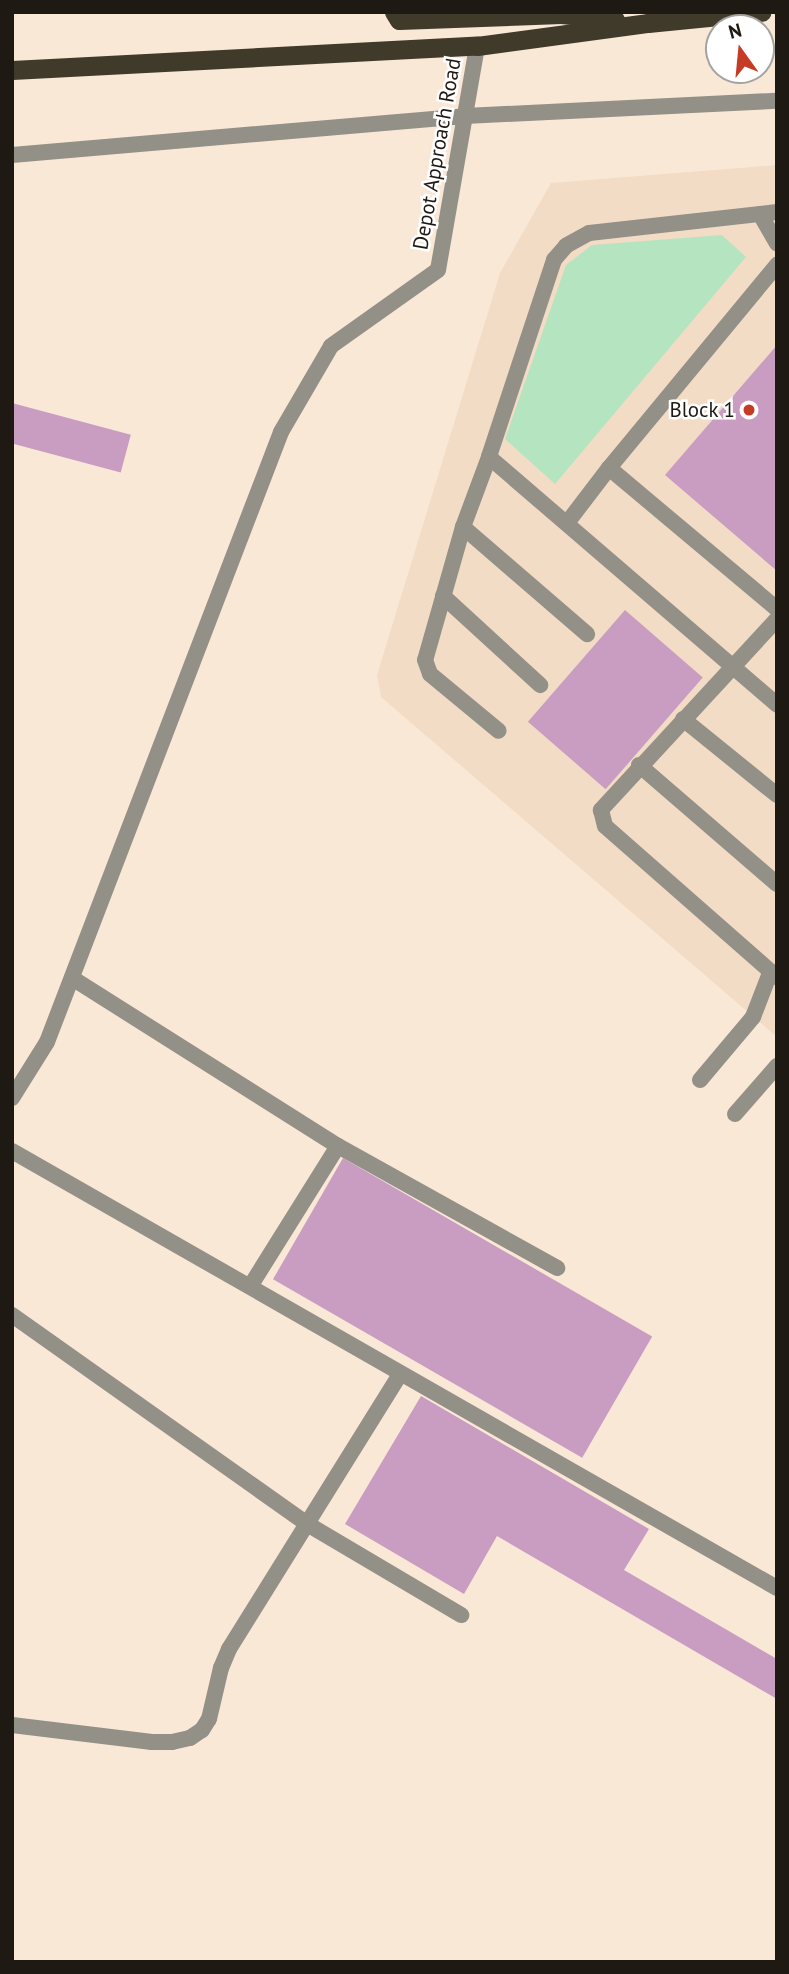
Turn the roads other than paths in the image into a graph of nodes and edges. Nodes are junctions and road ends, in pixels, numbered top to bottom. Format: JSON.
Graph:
{"nodes":[{"id":1,"x":394,"y":12,"type":"edge"},
{"id":2,"x":761,"y":12,"type":"edge"},
{"id":3,"x":648,"y":23,"type":"junction"},
{"id":4,"x":477,"y":46,"type":"junction"},
{"id":5,"x":12,"y":70,"type":"edge"},
{"id":6,"x":777,"y":101,"type":"edge"},
{"id":7,"x":465,"y":116,"type":"junction"},
{"id":8,"x":12,"y":155,"type":"edge"},
{"id":9,"x":777,"y":212,"type":"edge"},
{"id":10,"x":760,"y":214,"type":"junction"},
{"id":11,"x":777,"y":244,"type":"edge"},
{"id":12,"x":777,"y":265,"type":"edge"},
{"id":13,"x":489,"y":457,"type":"junction"},
{"id":14,"x":609,"y":468,"type":"junction"},
{"id":15,"x":568,"y":523,"type":"junction"},
{"id":16,"x":463,"y":527,"type":"junction"},
{"id":17,"x":443,"y":596,"type":"junction"},
{"id":18,"x":777,"y":609,"type":"edge"},
{"id":19,"x":777,"y":620,"type":"edge"},
{"id":20,"x":587,"y":634,"type":"dead end"},
{"id":21,"x":734,"y":669,"type":"junction"},
{"id":22,"x":540,"y":685,"type":"dead end"},
{"id":23,"x":777,"y":705,"type":"edge"},
{"id":24,"x":683,"y":719,"type":"junction"},
{"id":25,"x":499,"y":732,"type":"dead end"},
{"id":26,"x":639,"y":765,"type":"junction"},
{"id":27,"x":777,"y":795,"type":"edge"},
{"id":28,"x":777,"y":884,"type":"edge"},
{"id":29,"x":774,"y":975,"type":"edge"},
{"id":30,"x":72,"y":978,"type":"junction"},
{"id":31,"x":777,"y":1066,"type":"edge"},
{"id":32,"x":700,"y":1080,"type":"dead end"},
{"id":33,"x":12,"y":1098,"type":"edge"},
{"id":34,"x":735,"y":1114,"type":"dead end"},
{"id":35,"x":338,"y":1146,"type":"junction"},
{"id":36,"x":12,"y":1151,"type":"edge"},
{"id":37,"x":557,"y":1268,"type":"dead end"},
{"id":38,"x":251,"y":1285,"type":"junction"},
{"id":39,"x":12,"y":1315,"type":"edge"},
{"id":40,"x":400,"y":1374,"type":"junction"},
{"id":41,"x":309,"y":1525,"type":"junction"},
{"id":42,"x":777,"y":1588,"type":"edge"},
{"id":43,"x":461,"y":1615,"type":"dead end"},
{"id":44,"x":12,"y":1725,"type":"edge"}],
"edges":[{"from":1,"to":3,"type":"highway"},
{"from":2,"to":3,"type":"highway"},
{"from":3,"to":4,"type":"highway"},
{"from":4,"to":5,"type":"highway"},
{"from":4,"to":7,"type":"lane","name":"Depot Approach Road"},
{"from":6,"to":7,"type":"lane"},
{"from":7,"to":8,"type":"lane"},
{"from":7,"to":30,"type":"lane","name":"Depot Approach Road"},
{"from":9,"to":10,"type":"lane"},
{"from":10,"to":11,"type":"lane"},
{"from":10,"to":13,"type":"lane"},
{"from":12,"to":14,"type":"lane"},
{"from":13,"to":15,"type":"lane"},
{"from":13,"to":16,"type":"lane"},
{"from":14,"to":15,"type":"lane"},
{"from":14,"to":18,"type":"lane"},
{"from":15,"to":21,"type":"lane"},
{"from":16,"to":17,"type":"lane"},
{"from":16,"to":20,"type":"lane"},
{"from":17,"to":22,"type":"lane"},
{"from":17,"to":25,"type":"lane"},
{"from":19,"to":21,"type":"lane"},
{"from":21,"to":23,"type":"lane"},
{"from":21,"to":24,"type":"lane"},
{"from":24,"to":26,"type":"lane"},
{"from":24,"to":27,"type":"lane"},
{"from":26,"to":28,"type":"lane"},
{"from":26,"to":29,"type":"lane"},
{"from":29,"to":32,"type":"lane"},
{"from":30,"to":33,"type":"lane"},
{"from":30,"to":35,"type":"lane"},
{"from":31,"to":34,"type":"lane"},
{"from":35,"to":37,"type":"lane"},
{"from":35,"to":38,"type":"lane"},
{"from":36,"to":38,"type":"lane"},
{"from":38,"to":40,"type":"lane"},
{"from":39,"to":41,"type":"lane"},
{"from":40,"to":41,"type":"lane"},
{"from":40,"to":42,"type":"lane"},
{"from":41,"to":43,"type":"lane"},
{"from":41,"to":44,"type":"lane"}]}
